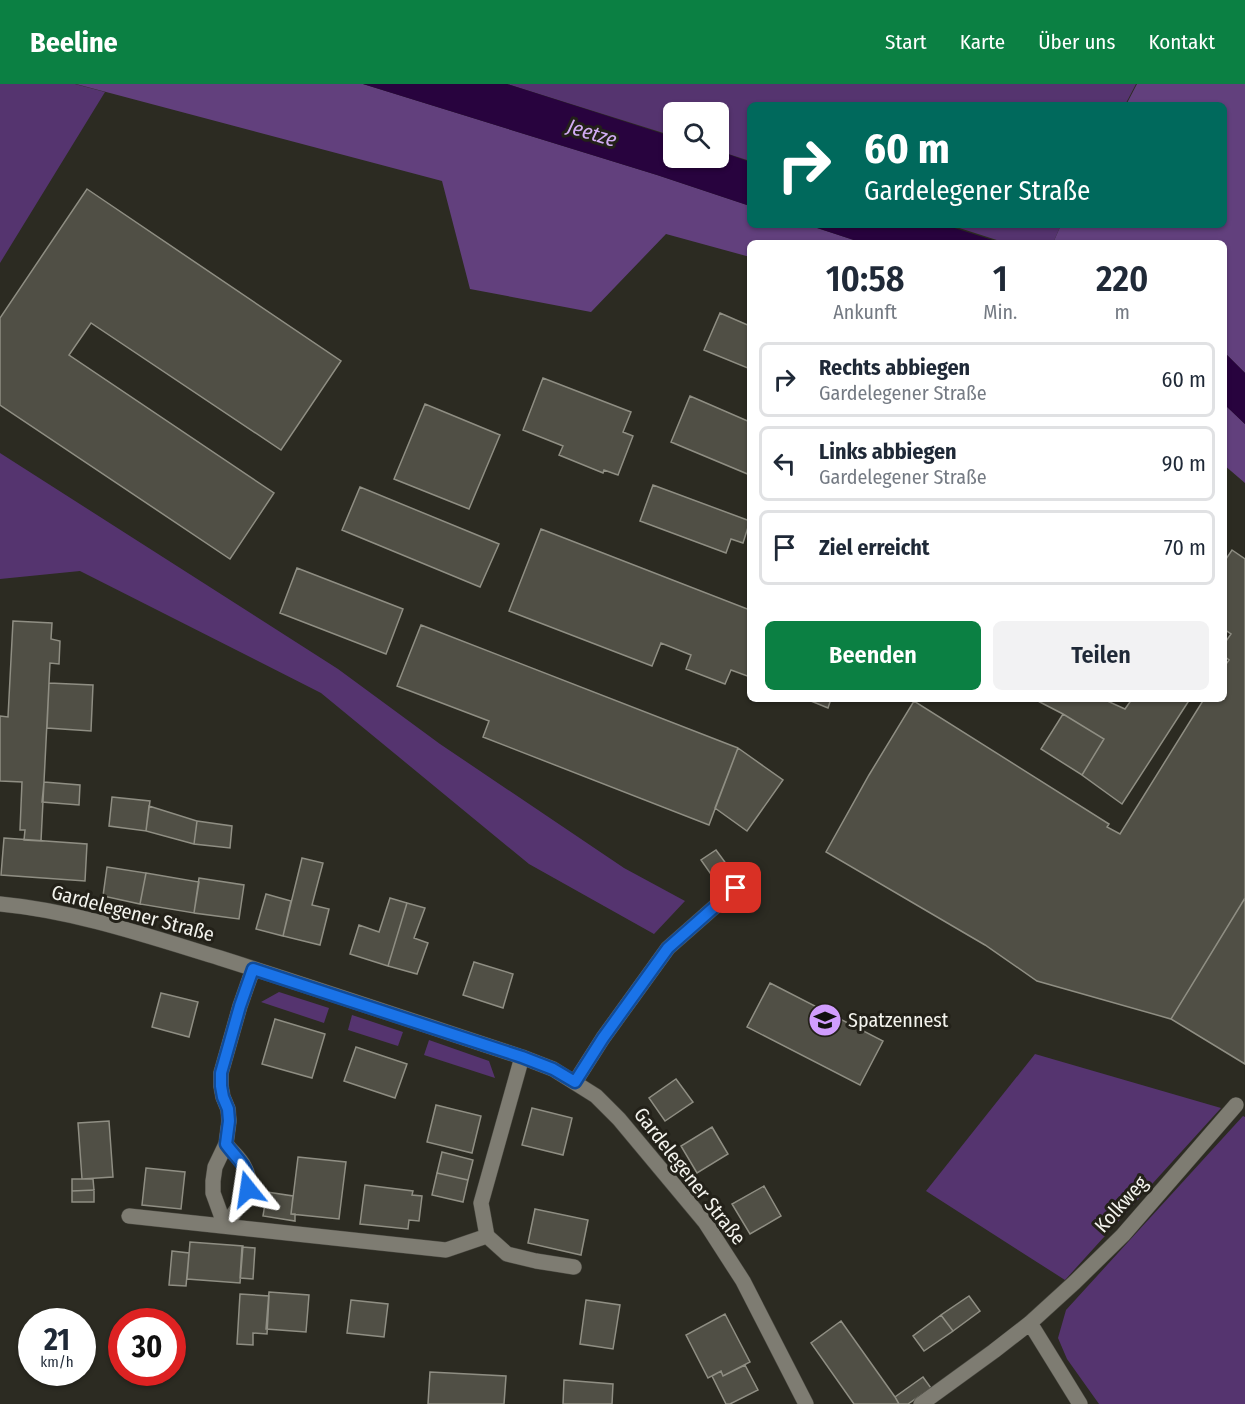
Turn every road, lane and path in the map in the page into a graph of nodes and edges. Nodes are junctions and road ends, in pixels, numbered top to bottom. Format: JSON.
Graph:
{"nodes":[{"id":1,"x":736,"y":888,"type":"dead end"},
{"id":2,"x":0,"y":904,"type":"edge"},
{"id":3,"x":253,"y":969,"type":"junction"},
{"id":4,"x":522,"y":1057,"type":"junction"},
{"id":5,"x":575,"y":1082,"type":"junction"},
{"id":6,"x":1236,"y":1105,"type":"dead end"},
{"id":7,"x":226,"y":1144,"type":"junction"},
{"id":8,"x":129,"y":1216,"type":"dead end"},
{"id":9,"x":225,"y":1226,"type":"junction"},
{"id":10,"x":487,"y":1236,"type":"junction"},
{"id":11,"x":574,"y":1267,"type":"dead end"},
{"id":12,"x":1030,"y":1323,"type":"junction"},
{"id":13,"x":806,"y":1404,"type":"edge"},
{"id":14,"x":921,"y":1404,"type":"edge"},
{"id":15,"x":1080,"y":1404,"type":"edge"}],
"edges":[{"from":1,"to":5,"type":"street"},
{"from":2,"to":3,"type":"street","name":"Gardelegener Straße"},
{"from":3,"to":4,"type":"street","name":"Gardelegener Straße"},
{"from":3,"to":7,"type":"street"},
{"from":4,"to":5,"type":"street","name":"Gardelegener Straße"},
{"from":4,"to":10,"type":"street"},
{"from":5,"to":13,"type":"street","name":"Gardelegener Straße"},
{"from":6,"to":12,"type":"street","name":"Kolkweg"},
{"from":7,"to":9,"type":"street"},
{"from":7,"to":9,"type":"street"},
{"from":8,"to":9,"type":"street"},
{"from":9,"to":10,"type":"street"},
{"from":10,"to":11,"type":"street"},
{"from":12,"to":14,"type":"street","name":"Kolkweg"},
{"from":12,"to":15,"type":"street"}]}
